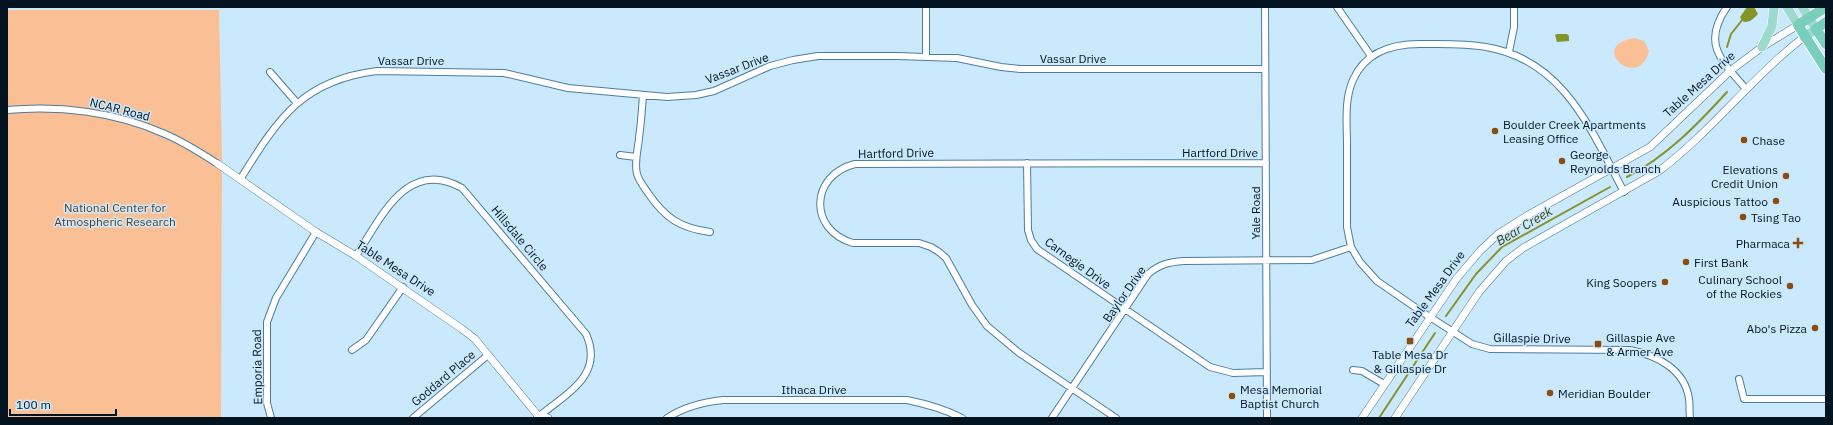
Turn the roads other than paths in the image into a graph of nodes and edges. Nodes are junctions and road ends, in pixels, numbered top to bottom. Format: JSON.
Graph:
{"nodes":[{"id":1,"x":926,"y":7,"type":"edge"},
{"id":2,"x":1265,"y":7,"type":"edge"},
{"id":3,"x":1337,"y":7,"type":"edge"},
{"id":4,"x":1514,"y":7,"type":"edge"},
{"id":5,"x":1727,"y":7,"type":"edge"},
{"id":6,"x":1774,"y":7,"type":"edge"},
{"id":7,"x":1787,"y":7,"type":"edge"},
{"id":8,"x":1802,"y":7,"type":"edge"},
{"id":9,"x":1826,"y":7,"type":"edge"},
{"id":10,"x":1809,"y":17,"type":"junction"},
{"id":11,"x":1826,"y":22,"type":"edge"},
{"id":12,"x":1798,"y":25,"type":"junction"},
{"id":13,"x":1816,"y":29,"type":"junction"},
{"id":14,"x":1804,"y":37,"type":"junction"},
{"id":15,"x":1826,"y":44,"type":"edge"},
{"id":16,"x":1762,"y":46,"type":"junction"},
{"id":17,"x":1509,"y":52,"type":"junction"},
{"id":18,"x":926,"y":56,"type":"junction"},
{"id":19,"x":1371,"y":56,"type":"junction"},
{"id":20,"x":1265,"y":69,"type":"junction"},
{"id":21,"x":1826,"y":69,"type":"edge"},
{"id":22,"x":1730,"y":71,"type":"junction"},
{"id":23,"x":270,"y":72,"type":"dead end"},
{"id":24,"x":1746,"y":89,"type":"junction"},
{"id":25,"x":643,"y":95,"type":"junction"},
{"id":26,"x":297,"y":103,"type":"junction"},
{"id":27,"x":7,"y":110,"type":"edge"},
{"id":28,"x":620,"y":155,"type":"dead end"},
{"id":29,"x":636,"y":157,"type":"junction"},
{"id":30,"x":1027,"y":163,"type":"junction"},
{"id":31,"x":1266,"y":163,"type":"junction"},
{"id":32,"x":218,"y":164,"type":"joint"},
{"id":33,"x":1612,"y":169,"type":"junction"},
{"id":34,"x":241,"y":178,"type":"junction"},
{"id":35,"x":1624,"y":192,"type":"junction"},
{"id":36,"x":316,"y":232,"type":"junction"},
{"id":37,"x":710,"y":232,"type":"dead end"},
{"id":38,"x":1351,"y":248,"type":"junction"},
{"id":39,"x":356,"y":256,"type":"junction"},
{"id":40,"x":1266,"y":261,"type":"junction"},
{"id":41,"x":403,"y":288,"type":"junction"},
{"id":42,"x":1125,"y":311,"type":"junction"},
{"id":43,"x":1430,"y":317,"type":"junction"},
{"id":44,"x":1453,"y":332,"type":"junction"},
{"id":45,"x":352,"y":350,"type":"dead end"},
{"id":46,"x":488,"y":355,"type":"junction"},
{"id":47,"x":1352,"y":370,"type":"dead end"},
{"id":48,"x":1267,"y":372,"type":"junction"},
{"id":49,"x":1739,"y":379,"type":"dead end"},
{"id":50,"x":1384,"y":384,"type":"junction"},
{"id":51,"x":1072,"y":388,"type":"junction"},
{"id":52,"x":1826,"y":400,"type":"edge"},
{"id":53,"x":539,"y":417,"type":"edge"},
{"id":54,"x":271,"y":418,"type":"edge"},
{"id":55,"x":413,"y":418,"type":"edge"},
{"id":56,"x":548,"y":418,"type":"edge"},
{"id":57,"x":667,"y":418,"type":"edge"},
{"id":58,"x":962,"y":418,"type":"edge"},
{"id":59,"x":1052,"y":418,"type":"edge"},
{"id":60,"x":1116,"y":418,"type":"edge"},
{"id":61,"x":1267,"y":418,"type":"edge"},
{"id":62,"x":1362,"y":418,"type":"edge"},
{"id":63,"x":1395,"y":418,"type":"edge"},
{"id":64,"x":1690,"y":418,"type":"edge"}],
"edges":[{"from":1,"to":18,"type":"street"},
{"from":2,"to":20,"type":"street","name":"Yale Road"},
{"from":3,"to":19,"type":"street"},
{"from":4,"to":17,"type":"street"},
{"from":5,"to":22,"type":"street"},
{"from":6,"to":16,"type":"main road"},
{"from":7,"to":12,"type":"main road"},
{"from":8,"to":10,"type":"main road"},
{"from":9,"to":10,"type":"highway","name":"Table Mesa Drive"},
{"from":10,"to":12,"type":"highway","name":"Table Mesa Drive"},
{"from":10,"to":13,"type":"main road"},
{"from":11,"to":13,"type":"highway"},
{"from":12,"to":14,"type":"highway"},
{"from":12,"to":16,"type":"street","name":"Table Mesa Drive"},
{"from":13,"to":14,"type":"main road"},
{"from":13,"to":15,"type":"highway"},
{"from":14,"to":21,"type":"highway"},
{"from":14,"to":24,"type":"street"},
{"from":16,"to":22,"type":"street","name":"Table Mesa Drive"},
{"from":17,"to":19,"type":"street"},
{"from":17,"to":33,"type":"street"},
{"from":18,"to":20,"type":"street","name":"Vassar Drive"},
{"from":18,"to":25,"type":"street","name":"Vassar Drive"},
{"from":19,"to":38,"type":"street","name":"Gillaspie Drive"},
{"from":20,"to":31,"type":"street","name":"Yale Road"},
{"from":22,"to":24,"type":"street"},
{"from":22,"to":33,"type":"street","name":"Table Mesa Drive"},
{"from":23,"to":26,"type":"street"},
{"from":24,"to":35,"type":"street"},
{"from":25,"to":26,"type":"street","name":"Vassar Drive"},
{"from":25,"to":29,"type":"street"},
{"from":26,"to":34,"type":"street","name":"Vassar Drive"},
{"from":27,"to":32,"type":"street","name":"NCAR Road"},
{"from":28,"to":29,"type":"street"},
{"from":29,"to":37,"type":"street"},
{"from":30,"to":31,"type":"street","name":"Hartford Drive"},
{"from":30,"to":42,"type":"street","name":"Carnegie Drive"},
{"from":30,"to":51,"type":"street","name":"Hartford Drive"},
{"from":31,"to":40,"type":"street","name":"Yale Road"},
{"from":32,"to":34,"type":"street","name":"Table Mesa Drive"},
{"from":33,"to":35,"type":"street"},
{"from":33,"to":43,"type":"street","name":"Table Mesa Drive"},
{"from":34,"to":36,"type":"street","name":"Table Mesa Drive"},
{"from":35,"to":44,"type":"street"},
{"from":36,"to":39,"type":"street","name":"Table Mesa Drive"},
{"from":36,"to":54,"type":"street","name":"Emporia Road"},
{"from":38,"to":40,"type":"street","name":"Baylor Drive"},
{"from":38,"to":43,"type":"street","name":"Gillaspie Drive"},
{"from":39,"to":41,"type":"street","name":"Table Mesa Drive"},
{"from":39,"to":53,"type":"street","name":"Hillsdale Circle"},
{"from":40,"to":42,"type":"street","name":"Baylor Drive"},
{"from":40,"to":48,"type":"street","name":"Yale Road"},
{"from":41,"to":45,"type":"street"},
{"from":41,"to":46,"type":"street","name":"Table Mesa Drive"},
{"from":42,"to":48,"type":"street","name":"Carnegie Drive"},
{"from":42,"to":51,"type":"street","name":"Baylor Drive"},
{"from":43,"to":44,"type":"street","name":"Gillaspie Drive"},
{"from":43,"to":50,"type":"street","name":"Table Mesa Drive"},
{"from":44,"to":63,"type":"street"},
{"from":44,"to":64,"type":"street","name":"Gillaspie Drive"},
{"from":46,"to":53,"type":"street","name":"Table Mesa Drive"},
{"from":46,"to":55,"type":"street","name":"Goddard Place"},
{"from":47,"to":50,"type":"street"},
{"from":48,"to":61,"type":"street","name":"Yale Road"},
{"from":49,"to":52,"type":"street"},
{"from":50,"to":62,"type":"street","name":"Table Mesa Drive"},
{"from":51,"to":59,"type":"street","name":"Baylor Drive"},
{"from":51,"to":60,"type":"street","name":"Hartford Drive"},
{"from":53,"to":56,"type":"street"},
{"from":57,"to":58,"type":"street","name":"Ithaca Drive"}]}
